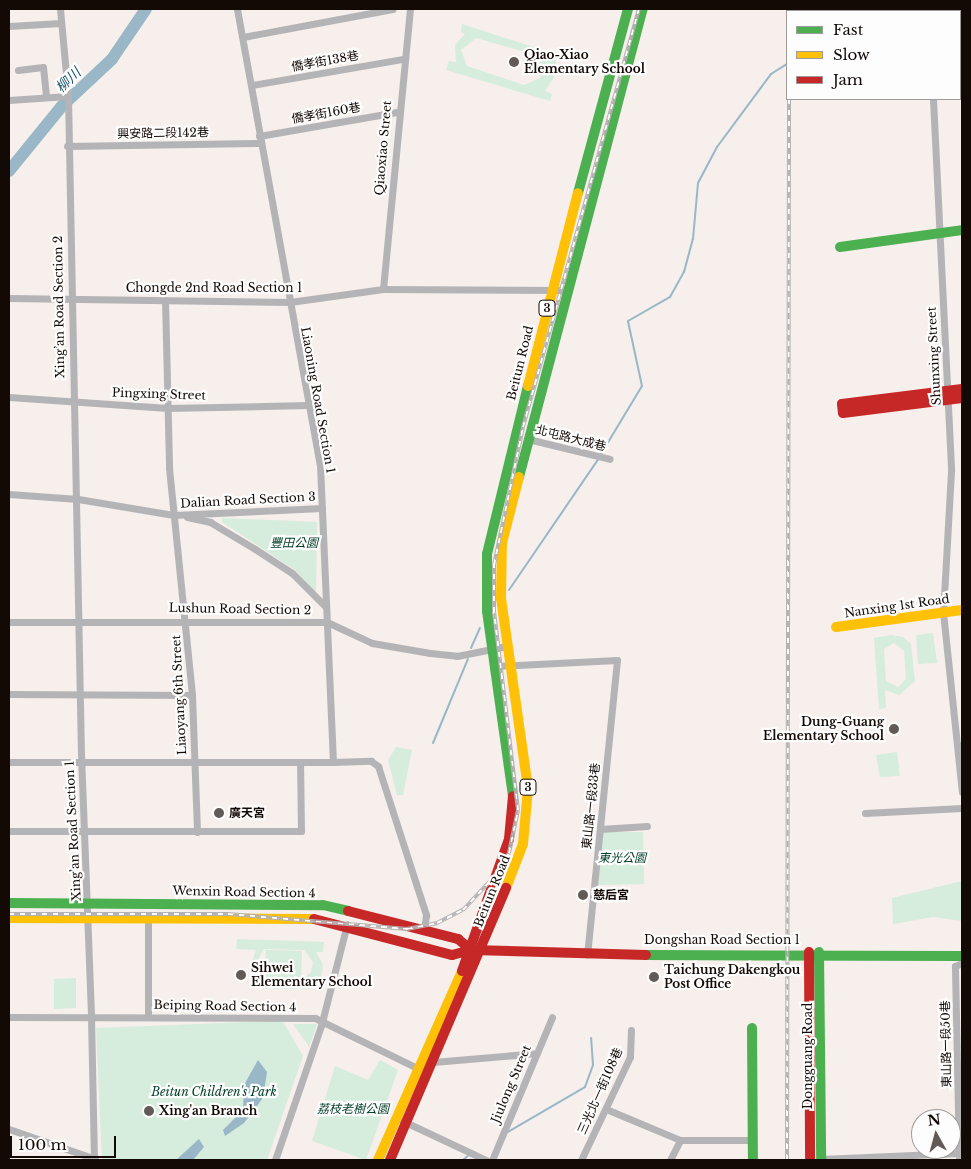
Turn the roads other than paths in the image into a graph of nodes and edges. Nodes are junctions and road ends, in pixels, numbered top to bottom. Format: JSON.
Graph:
{"nodes":[{"id":1,"x":60,"y":9,"type":"edge"},
{"id":2,"x":237,"y":9,"type":"edge"},
{"id":3,"x":392,"y":9,"type":"edge"},
{"id":4,"x":410,"y":9,"type":"edge"},
{"id":5,"x":628,"y":9,"type":"edge"},
{"id":6,"x":643,"y":9,"type":"edge"},
{"id":7,"x":61,"y":22,"type":"junction"},
{"id":8,"x":9,"y":26,"type":"edge"},
{"id":9,"x":243,"y":38,"type":"junction"},
{"id":10,"x":402,"y":59,"type":"junction"},
{"id":11,"x":18,"y":70,"type":"dead end"},
{"id":12,"x":252,"y":85,"type":"junction"},
{"id":13,"x":46,"y":97,"type":"junction"},
{"id":14,"x":68,"y":99,"type":"junction"},
{"id":15,"x":9,"y":100,"type":"edge"},
{"id":16,"x":933,"y":100,"type":"edge"},
{"id":17,"x":397,"y":112,"type":"junction"},
{"id":18,"x":259,"y":139,"type":"junction"},
{"id":19,"x":67,"y":146,"type":"junction"},
{"id":20,"x":962,"y":230,"type":"edge"},
{"id":21,"x":940,"y":233,"type":"junction"},
{"id":22,"x":840,"y":247,"type":"dead end"},
{"id":23,"x":383,"y":289,"type":"junction"},
{"id":24,"x":568,"y":290,"type":"junction"},
{"id":25,"x":551,"y":292,"type":"junction"},
{"id":26,"x":9,"y":298,"type":"edge"},
{"id":27,"x":72,"y":299,"type":"junction"},
{"id":28,"x":166,"y":300,"type":"junction"},
{"id":29,"x":290,"y":302,"type":"junction"},
{"id":30,"x":962,"y":389,"type":"edge"},
{"id":31,"x":947,"y":396,"type":"junction"},
{"id":32,"x":9,"y":397,"type":"edge"},
{"id":33,"x":962,"y":398,"type":"edge"},
{"id":34,"x":73,"y":401,"type":"junction"},
{"id":35,"x":308,"y":405,"type":"junction"},
{"id":36,"x":168,"y":408,"type":"junction"},
{"id":37,"x":528,"y":439,"type":"junction"},
{"id":38,"x":607,"y":458,"type":"dead end"},
{"id":39,"x":9,"y":494,"type":"edge"},
{"id":40,"x":78,"y":499,"type":"junction"},
{"id":41,"x":322,"y":508,"type":"junction"},
{"id":42,"x":174,"y":515,"type":"junction"},
{"id":43,"x":325,"y":606,"type":"junction"},
{"id":44,"x":962,"y":610,"type":"edge"},
{"id":45,"x":943,"y":612,"type":"junction"},
{"id":46,"x":80,"y":620,"type":"junction"},
{"id":47,"x":185,"y":620,"type":"junction"},
{"id":48,"x":9,"y":622,"type":"edge"},
{"id":49,"x":327,"y":622,"type":"junction"},
{"id":50,"x":836,"y":627,"type":"dead end"},
{"id":51,"x":507,"y":646,"type":"junction"},
{"id":52,"x":492,"y":648,"type":"junction"},
{"id":53,"x":510,"y":664,"type":"junction"},
{"id":54,"x":495,"y":666,"type":"junction"},
{"id":55,"x":82,"y":693,"type":"junction"},
{"id":56,"x":9,"y":694,"type":"edge"},
{"id":57,"x":192,"y":694,"type":"junction"},
{"id":58,"x":962,"y":711,"type":"edge"},
{"id":59,"x":954,"y":712,"type":"junction"},
{"id":60,"x":9,"y":762,"type":"edge"},
{"id":61,"x":194,"y":762,"type":"junction"},
{"id":62,"x":333,"y":762,"type":"junction"},
{"id":63,"x":81,"y":763,"type":"junction"},
{"id":64,"x":300,"y":763,"type":"junction"},
{"id":65,"x":962,"y":792,"type":"edge"},
{"id":66,"x":962,"y":808,"type":"edge"},
{"id":67,"x":865,"y":813,"type":"dead end"},
{"id":68,"x":647,"y":826,"type":"dead end"},
{"id":69,"x":600,"y":829,"type":"junction"},
{"id":70,"x":9,"y":831,"type":"edge"},
{"id":71,"x":85,"y":831,"type":"junction"},
{"id":72,"x":197,"y":832,"type":"junction"},
{"id":73,"x":9,"y":903,"type":"edge"},
{"id":74,"x":88,"y":904,"type":"junction"},
{"id":75,"x":9,"y":918,"type":"edge"},
{"id":76,"x":88,"y":918,"type":"junction"},
{"id":77,"x":148,"y":919,"type":"junction"},
{"id":78,"x":347,"y":924,"type":"junction"},
{"id":79,"x":424,"y":929,"type":"junction"},
{"id":80,"x":471,"y":950,"type":"junction"},
{"id":81,"x":482,"y":952,"type":"junction"},
{"id":82,"x":814,"y":952,"type":"junction"},
{"id":83,"x":586,"y":954,"type":"junction"},
{"id":84,"x":962,"y":956,"type":"edge"},
{"id":85,"x":962,"y":962,"type":"edge"},
{"id":86,"x":91,"y":1016,"type":"junction"},
{"id":87,"x":148,"y":1016,"type":"junction"},
{"id":88,"x":552,"y":1016,"type":"dead end"},
{"id":89,"x":9,"y":1017,"type":"edge"},
{"id":90,"x":322,"y":1019,"type":"junction"},
{"id":91,"x":959,"y":1026,"type":"edge"},
{"id":92,"x":752,"y":1028,"type":"dead end"},
{"id":93,"x":631,"y":1030,"type":"dead end"},
{"id":94,"x":537,"y":1053,"type":"junction"},
{"id":95,"x":960,"y":1059,"type":"edge"},
{"id":96,"x":433,"y":1062,"type":"junction"},
{"id":97,"x":418,"y":1069,"type":"junction"},
{"id":98,"x":428,"y":1074,"type":"junction"},
{"id":99,"x":606,"y":1109,"type":"junction"},
{"id":100,"x":959,"y":1109,"type":"edge"},
{"id":101,"x":396,"y":1118,"type":"junction"},
{"id":102,"x":406,"y":1123,"type":"junction"},
{"id":103,"x":9,"y":1129,"type":"edge"},
{"id":104,"x":680,"y":1140,"type":"junction"},
{"id":105,"x":753,"y":1140,"type":"junction"},
{"id":106,"x":911,"y":1158,"type":"edge"},
{"id":107,"x":93,"y":1159,"type":"edge"},
{"id":108,"x":275,"y":1160,"type":"edge"},
{"id":109,"x":378,"y":1160,"type":"edge"},
{"id":110,"x":390,"y":1160,"type":"edge"},
{"id":111,"x":486,"y":1160,"type":"edge"},
{"id":112,"x":492,"y":1160,"type":"edge"},
{"id":113,"x":581,"y":1160,"type":"edge"},
{"id":114,"x":670,"y":1160,"type":"edge"},
{"id":115,"x":753,"y":1160,"type":"edge"},
{"id":116,"x":817,"y":1160,"type":"edge"}],
"edges":[{"from":1,"to":7,"type":"street"},
{"from":2,"to":9,"type":"street","name":"Liaoning Road Section 1"},
{"from":3,"to":9,"type":"street"},
{"from":4,"to":10,"type":"street","name":"Qiaoxiao Street"},
{"from":5,"to":25,"type":"main road","name":"Beitun Road","number":"3"},
{"from":6,"to":24,"type":"main road","number":"3"},
{"from":7,"to":8,"type":"street"},
{"from":7,"to":14,"type":"street"},
{"from":9,"to":12,"type":"street","name":"Liaoning Road Section 1"},
{"from":10,"to":12,"type":"street","name":"僑孝街138巷"},
{"from":10,"to":17,"type":"street","name":"Qiaoxiao Street"},
{"from":11,"to":13,"type":"street"},
{"from":12,"to":18,"type":"street","name":"Liaoning Road Section 1"},
{"from":13,"to":14,"type":"street"},
{"from":13,"to":15,"type":"street"},
{"from":14,"to":19,"type":"street","name":"Xing’an Road Section 2"},
{"from":16,"to":21,"type":"street","name":"Shunxing Street"},
{"from":17,"to":18,"type":"street","name":"僑孝街160巷"},
{"from":17,"to":23,"type":"street","name":"Qiaoxiao Street"},
{"from":18,"to":19,"type":"street","name":"興安路二段142巷"},
{"from":18,"to":29,"type":"street","name":"Liaoning Road Section 1"},
{"from":19,"to":27,"type":"street","name":"Xing’an Road Section 2"},
{"from":20,"to":21,"type":"main road"},
{"from":21,"to":22,"type":"main road"},
{"from":21,"to":31,"type":"street","name":"Shunxing Street"},
{"from":23,"to":25,"type":"street","name":"Chongde 2nd Road Section 1"},
{"from":23,"to":29,"type":"street","name":"Chongde 2nd Road Section 1"},
{"from":24,"to":25,"type":"street","name":"Chongde 2nd Road Section 1"},
{"from":24,"to":37,"type":"main road","number":"3"},
{"from":25,"to":52,"type":"main road","name":"Beitun Road","number":"3"},
{"from":26,"to":27,"type":"street","name":"Chongde 2nd Road Section 1"},
{"from":27,"to":28,"type":"street","name":"Chongde 2nd Road Section 1"},
{"from":27,"to":34,"type":"street","name":"Xing’an Road Section 2"},
{"from":28,"to":29,"type":"street","name":"Chongde 2nd Road Section 1"},
{"from":28,"to":36,"type":"street","name":"Liaoyang 6th Street"},
{"from":29,"to":35,"type":"street","name":"Liaoning Road Section 1"},
{"from":30,"to":31,"type":"main road"},
{"from":31,"to":31,"type":"main road"},
{"from":31,"to":33,"type":"main road"},
{"from":31,"to":45,"type":"street","name":"Shunxing Street"},
{"from":32,"to":34,"type":"street","name":"Pingxing Street"},
{"from":34,"to":36,"type":"street","name":"Pingxing Street"},
{"from":34,"to":40,"type":"street","name":"Xing’an Road Section 2"},
{"from":35,"to":36,"type":"street","name":"Pingxing Street"},
{"from":35,"to":41,"type":"street","name":"Liaoning Road Section 1"},
{"from":36,"to":42,"type":"street","name":"Liaoyang 6th Street"},
{"from":37,"to":38,"type":"street","name":"北屯路大成巷"},
{"from":37,"to":51,"type":"main road","name":"Beitun Road","number":"3"},
{"from":39,"to":40,"type":"street","name":"Dalian Road Section 3"},
{"from":40,"to":42,"type":"street","name":"Dalian Road Section 3"},
{"from":40,"to":46,"type":"street","name":"Xing’an Road Section 1"},
{"from":41,"to":42,"type":"street","name":"Dalian Road Section 3"},
{"from":41,"to":43,"type":"street","name":"Liaoning Road Section 1"},
{"from":42,"to":43,"type":"street","name":"Dalian Road Section 3"},
{"from":42,"to":47,"type":"street","name":"Liaoyang 6th Street"},
{"from":43,"to":49,"type":"street","name":"Liaoning Road Section 1"},
{"from":44,"to":45,"type":"main road","name":"Nanxing 1st Road"},
{"from":45,"to":50,"type":"main road","name":"Nanxing 1st Road"},
{"from":45,"to":59,"type":"street","name":"Shunxing Street"},
{"from":46,"to":47,"type":"street","name":"Lushun Road Section 2"},
{"from":46,"to":48,"type":"street","name":"Lushun Road Section 2"},
{"from":46,"to":55,"type":"street","name":"Xing’an Road Section 1"},
{"from":47,"to":49,"type":"street","name":"Lushun Road Section 2"},
{"from":47,"to":57,"type":"street","name":"Liaoyang 6th Street"},
{"from":49,"to":52,"type":"street","name":"Lushun Road Section 2"},
{"from":49,"to":62,"type":"street","name":"Liaoning Road Section 1"},
{"from":51,"to":52,"type":"street"},
{"from":51,"to":53,"type":"main road","name":"Beitun Road","number":"3"},
{"from":52,"to":54,"type":"main road","name":"Beitun Road","number":"3"},
{"from":53,"to":54,"type":"street"},
{"from":53,"to":69,"type":"street","name":"東山路一段33巷"},
{"from":53,"to":81,"type":"main road","name":"Beitun Road","number":"3"},
{"from":54,"to":80,"type":"main road","name":"Beitun Road","number":"3"},
{"from":55,"to":56,"type":"street"},
{"from":55,"to":57,"type":"street"},
{"from":55,"to":63,"type":"street","name":"Xing’an Road Section 1"},
{"from":57,"to":61,"type":"street","name":"Liaoyang 6th Street"},
{"from":58,"to":59,"type":"street"},
{"from":59,"to":65,"type":"street","name":"Shunxing Street"},
{"from":60,"to":63,"type":"street"},
{"from":61,"to":63,"type":"street"},
{"from":61,"to":64,"type":"street"},
{"from":61,"to":72,"type":"street","name":"Liaoyang 6th Street"},
{"from":62,"to":64,"type":"street"},
{"from":62,"to":79,"type":"street"},
{"from":63,"to":71,"type":"street","name":"Xing’an Road Section 1"},
{"from":64,"to":72,"type":"street"},
{"from":66,"to":67,"type":"street"},
{"from":68,"to":69,"type":"street"},
{"from":69,"to":83,"type":"street","name":"東山路一段33巷"},
{"from":70,"to":71,"type":"street"},
{"from":71,"to":72,"type":"street"},
{"from":71,"to":74,"type":"street","name":"Xing’an Road Section 1"},
{"from":73,"to":74,"type":"main road","name":"Wenxin Road Section 4"},
{"from":74,"to":76,"type":"street","name":"Xing’an Road Section 1"},
{"from":74,"to":79,"type":"main road","name":"Wenxin Road Section 4"},
{"from":75,"to":76,"type":"main road","name":"Wenxin Road Section 4"},
{"from":76,"to":77,"type":"main road","name":"Wenxin Road Section 4"},
{"from":76,"to":86,"type":"street","name":"Xing’an Road Section 1"},
{"from":77,"to":78,"type":"main road","name":"Wenxin Road Section 4"},
{"from":77,"to":87,"type":"street"},
{"from":78,"to":80,"type":"main road","name":"Wenxin Road Section 4"},
{"from":78,"to":90,"type":"street"},
{"from":79,"to":80,"type":"main road","name":"Wenxin Road Section 4"},
{"from":80,"to":81,"type":"main road","name":"Wenxin Road Section 4"},
{"from":80,"to":97,"type":"main road","name":"Beitun Road","number":"3"},
{"from":81,"to":83,"type":"main road","name":"Dongshan Road Section 1"},
{"from":81,"to":96,"type":"main road","name":"Beitun Road","number":"3"},
{"from":82,"to":83,"type":"main road","name":"Dongshan Road Section 1"},
{"from":82,"to":84,"type":"main road","name":"Dongshan Road Section 1"},
{"from":82,"to":116,"type":"main road","name":"Dongguang Road"},
{"from":85,"to":91,"type":"street","name":"東山路一段50巷"},
{"from":86,"to":87,"type":"street","name":"Beiping Road Section 4"},
{"from":86,"to":89,"type":"street","name":"Beiping Road Section 4"},
{"from":86,"to":107,"type":"street","name":"Xing’an Road Section 1"},
{"from":87,"to":90,"type":"street","name":"Beiping Road Section 4"},
{"from":88,"to":94,"type":"street","name":"Jiulong Street"},
{"from":90,"to":97,"type":"street","name":"Beiping Road Section 4"},
{"from":90,"to":108,"type":"street"},
{"from":91,"to":95,"type":"street","name":"東山路一段50巷"},
{"from":92,"to":105,"type":"main road"},
{"from":93,"to":99,"type":"street","name":"三光北一街108巷"},
{"from":94,"to":96,"type":"street"},
{"from":94,"to":112,"type":"street","name":"Jiulong Street"},
{"from":95,"to":100,"type":"street","name":"東山路一段50巷"},
{"from":96,"to":98,"type":"main road","name":"Beitun Road","number":"3"},
{"from":97,"to":98,"type":"street","name":"Beiping Road Section 4"},
{"from":97,"to":101,"type":"main road","name":"Beitun Road","number":"3"},
{"from":98,"to":102,"type":"main road","name":"Beitun Road","number":"3"},
{"from":99,"to":104,"type":"street"},
{"from":99,"to":113,"type":"street","name":"三光北一街108巷"},
{"from":101,"to":102,"type":"street"},
{"from":101,"to":109,"type":"main road","name":"Beitun Road","number":"3"},
{"from":102,"to":110,"type":"main road","name":"Beitun Road","number":"3"},
{"from":102,"to":111,"type":"street"},
{"from":103,"to":107,"type":"street"},
{"from":104,"to":105,"type":"street"},
{"from":104,"to":114,"type":"street"},
{"from":105,"to":115,"type":"main road"},
{"from":106,"to":116,"type":"street"}]}
